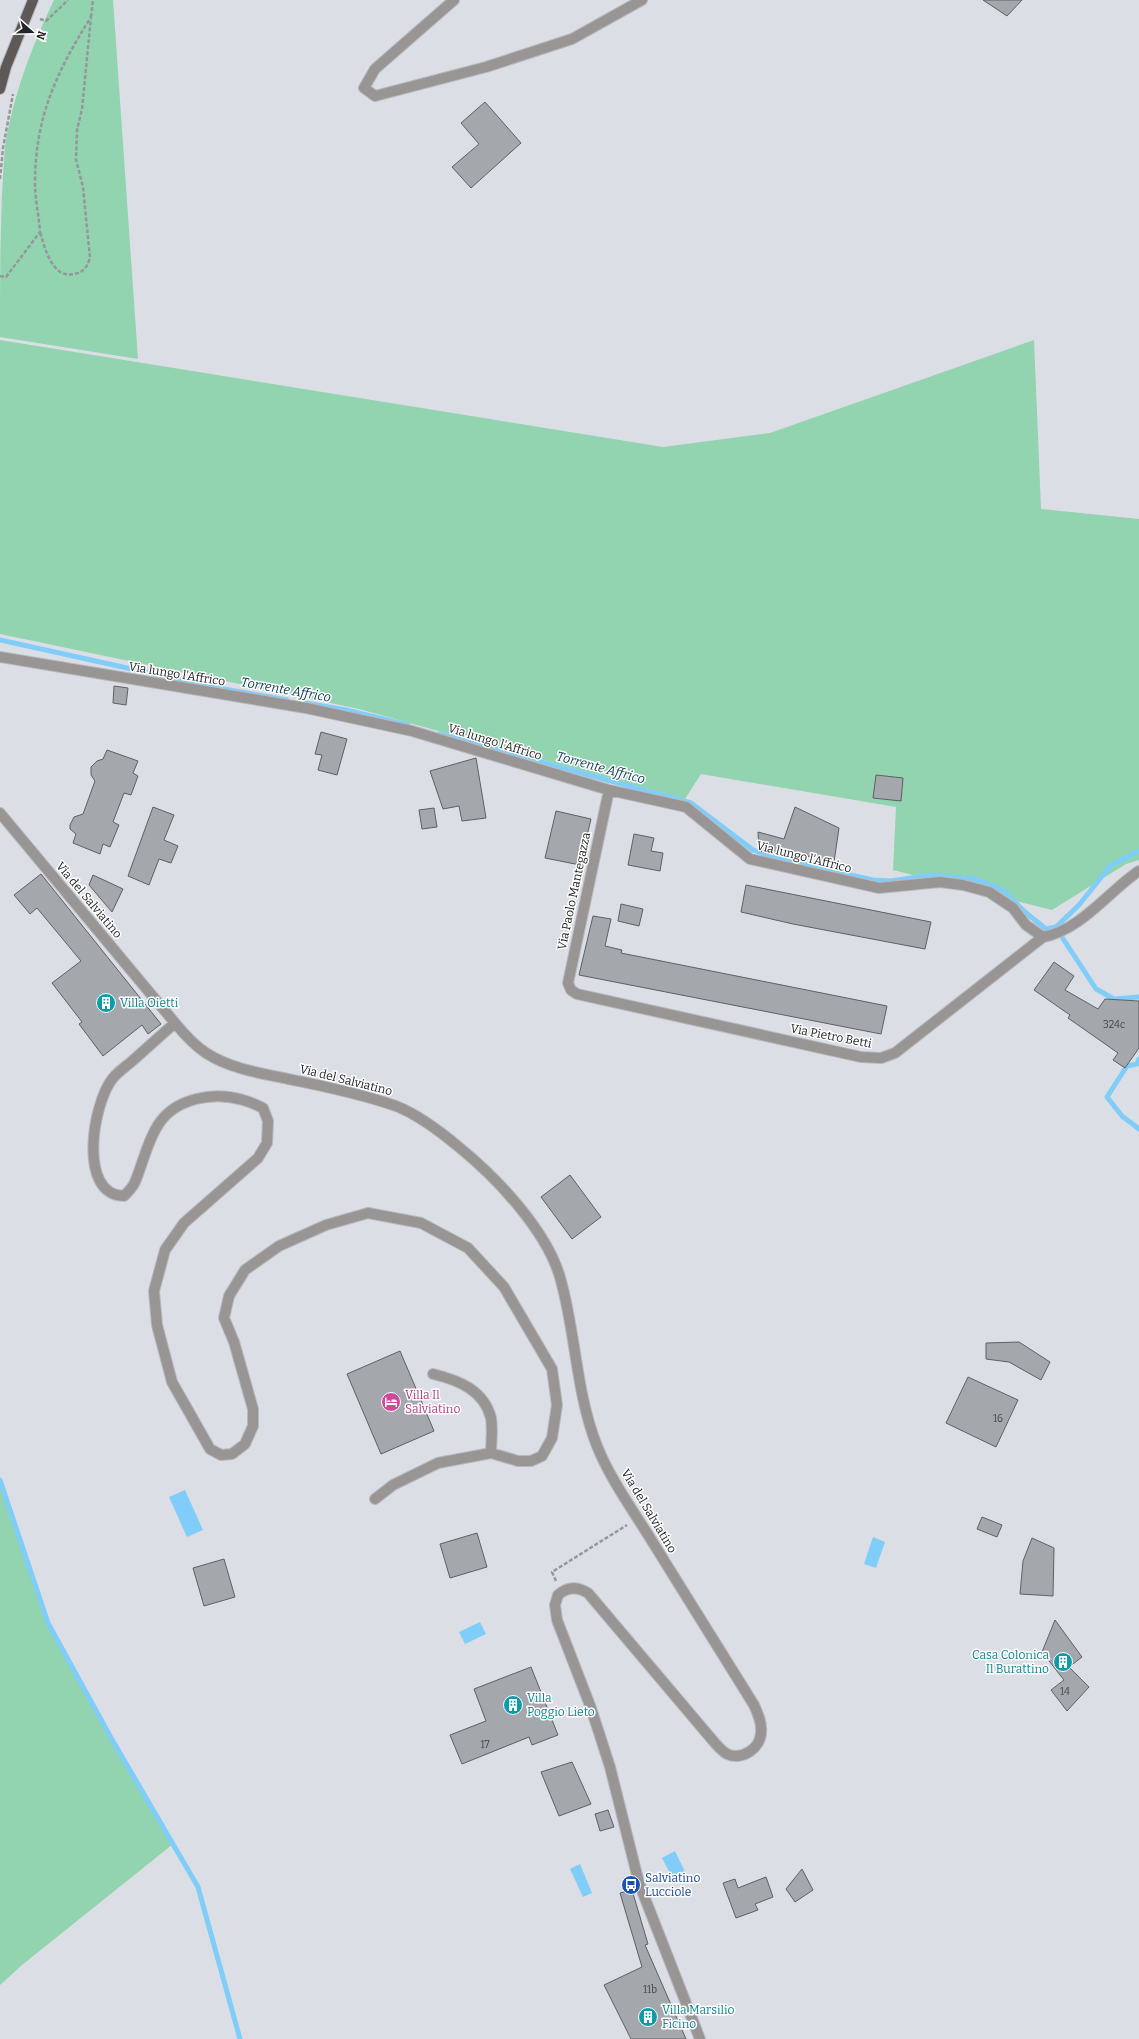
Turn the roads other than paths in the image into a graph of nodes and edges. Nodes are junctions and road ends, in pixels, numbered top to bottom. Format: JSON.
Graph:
{"nodes":[{"id":1,"x":33,"y":0,"type":"edge"},
{"id":2,"x":454,"y":0,"type":"edge"},
{"id":3,"x":642,"y":0,"type":"edge"},
{"id":4,"x":0,"y":89,"type":"edge"},
{"id":5,"x":0,"y":657,"type":"edge"},
{"id":6,"x":609,"y":790,"type":"junction"},
{"id":7,"x":0,"y":813,"type":"edge"},
{"id":8,"x":1139,"y":871,"type":"edge"},
{"id":9,"x":1043,"y":937,"type":"junction"},
{"id":10,"x":577,"y":994,"type":"joint"},
{"id":11,"x":175,"y":1023,"type":"junction"},
{"id":12,"x":433,"y":1374,"type":"dead end"},
{"id":13,"x":492,"y":1453,"type":"junction"},
{"id":14,"x":375,"y":1499,"type":"dead end"},
{"id":15,"x":700,"y":2039,"type":"edge"}],
"edges":[{"from":1,"to":4,"type":"main road"},
{"from":2,"to":3,"type":"street"},
{"from":5,"to":6,"type":"street","name":"Via lungo l'Affrico"},
{"from":6,"to":9,"type":"street","name":"Via lungo l'Affrico"},
{"from":6,"to":10,"type":"street","name":"Via Paolo Mantegazza"},
{"from":7,"to":11,"type":"street","name":"Via del Salviatino"},
{"from":8,"to":9,"type":"street"},
{"from":9,"to":10,"type":"street","name":"Via Pietro Betti"},
{"from":11,"to":13,"type":"street"},
{"from":11,"to":15,"type":"street","name":"Via del Salviatino"},
{"from":12,"to":13,"type":"street"},
{"from":13,"to":14,"type":"street"}]}
